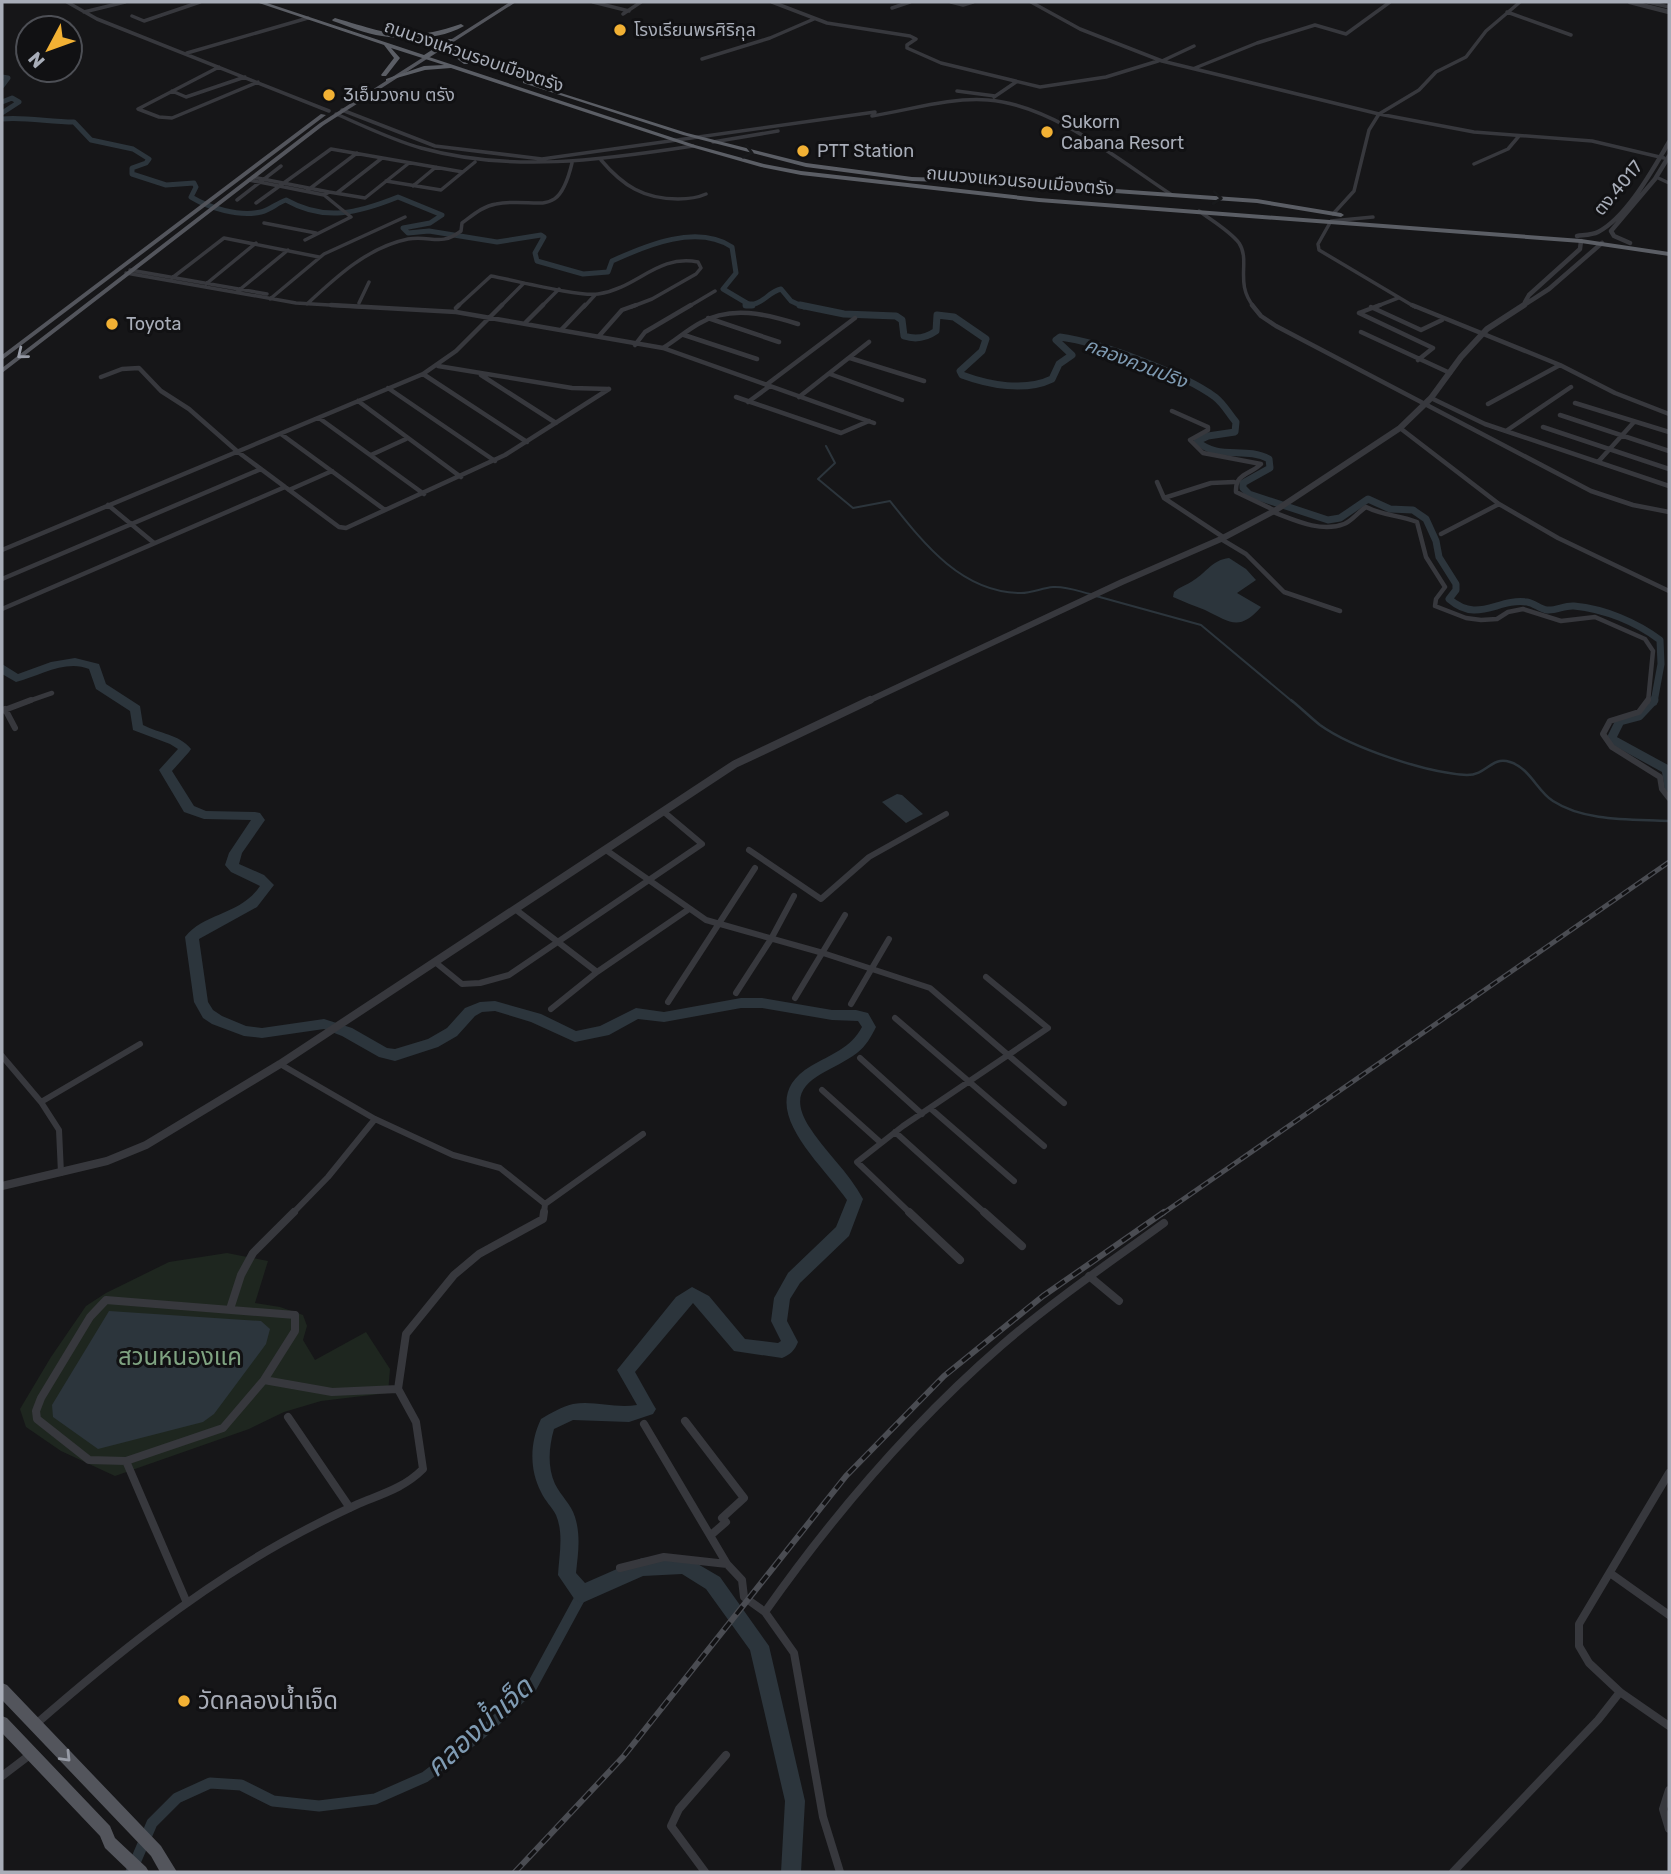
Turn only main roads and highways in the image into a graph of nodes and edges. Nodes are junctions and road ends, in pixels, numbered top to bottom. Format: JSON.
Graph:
{"nodes":[{"id":1,"x":259,"y":2,"type":"edge"},
{"id":2,"x":500,"y":2,"type":"edge"},
{"id":3,"x":513,"y":2,"type":"edge"},
{"id":4,"x":268,"y":5,"type":"junction"},
{"id":5,"x":461,"y":26,"type":"junction"},
{"id":6,"x":369,"y":34,"type":"junction"},
{"id":7,"x":451,"y":40,"type":"junction"},
{"id":8,"x":433,"y":51,"type":"junction"},
{"id":9,"x":425,"y":52,"type":"junction"},
{"id":10,"x":418,"y":53,"type":"junction"},
{"id":11,"x":466,"y":63,"type":"junction"},
{"id":12,"x":484,"y":76,"type":"junction"},
{"id":13,"x":386,"y":77,"type":"junction"},
{"id":14,"x":336,"y":111,"type":"junction"},
{"id":15,"x":1332,"y":217,"type":"junction"},
{"id":16,"x":1579,"y":238,"type":"junction"},
{"id":17,"x":1669,"y":253,"type":"edge"},
{"id":18,"x":2,"y":358,"type":"edge"},
{"id":19,"x":2,"y":371,"type":"edge"},
{"id":20,"x":2,"y":1690,"type":"edge"},
{"id":21,"x":2,"y":1723,"type":"edge"},
{"id":22,"x":141,"y":1872,"type":"edge"},
{"id":23,"x":169,"y":1872,"type":"edge"}],
"edges":[{"from":1,"to":4,"type":"highway","name":"ถนนวงแหวนรอบเมืองตรัง"},
{"from":2,"to":5,"type":"main road"},
{"from":3,"to":7,"type":"main road"},
{"from":4,"to":6,"type":"highway","name":"ถนนวงแหวนรอบเมืองตรัง"},
{"from":4,"to":6,"type":"highway","name":"ถนนวงแหวนรอบเมืองตรัง"},
{"from":5,"to":6,"type":"highway"},
{"from":5,"to":9,"type":"main road"},
{"from":6,"to":9,"type":"highway","name":"ถนนวงแหวนรอบเมืองตรัง"},
{"from":6,"to":10,"type":"highway","name":"ถนนวงแหวนรอบเมืองตรัง"},
{"from":6,"to":13,"type":"highway"},
{"from":7,"to":8,"type":"main road"},
{"from":7,"to":11,"type":"highway"},
{"from":8,"to":9,"type":"main road"},
{"from":8,"to":11,"type":"highway","name":"ถนนวงแหวนรอบเมืองตรัง"},
{"from":9,"to":10,"type":"highway","name":"ถนนวงแหวนรอบเมืองตรัง"},
{"from":9,"to":12,"type":"highway","name":"ถนนวงแหวนรอบเมืองตรัง"},
{"from":9,"to":13,"type":"main road"},
{"from":10,"to":13,"type":"main road"},
{"from":11,"to":15,"type":"highway","name":"ถนนวงแหวนรอบเมืองตรัง","one_way":true},
{"from":12,"to":13,"type":"highway"},
{"from":12,"to":15,"type":"highway","name":"ถนนวงแหวนรอบเมืองตรัง"},
{"from":13,"to":14,"type":"main road"},
{"from":13,"to":14,"type":"main road"},
{"from":14,"to":18,"type":"main road"},
{"from":14,"to":19,"type":"main road","one_way":true},
{"from":15,"to":16,"type":"highway","name":"ถนนวงแหวนรอบเมืองตรัง"},
{"from":15,"to":16,"type":"highway","name":"ถนนวงแหวนรอบเมืองตรัง"},
{"from":16,"to":17,"type":"highway","name":"ถนนวงแหวนรอบเมืองตรัง"},
{"from":16,"to":17,"type":"highway","name":"ถนนวงแหวนรอบเมืองตรัง"},
{"from":20,"to":23,"type":"main road","one_way":true},
{"from":21,"to":22,"type":"main road"}]}
